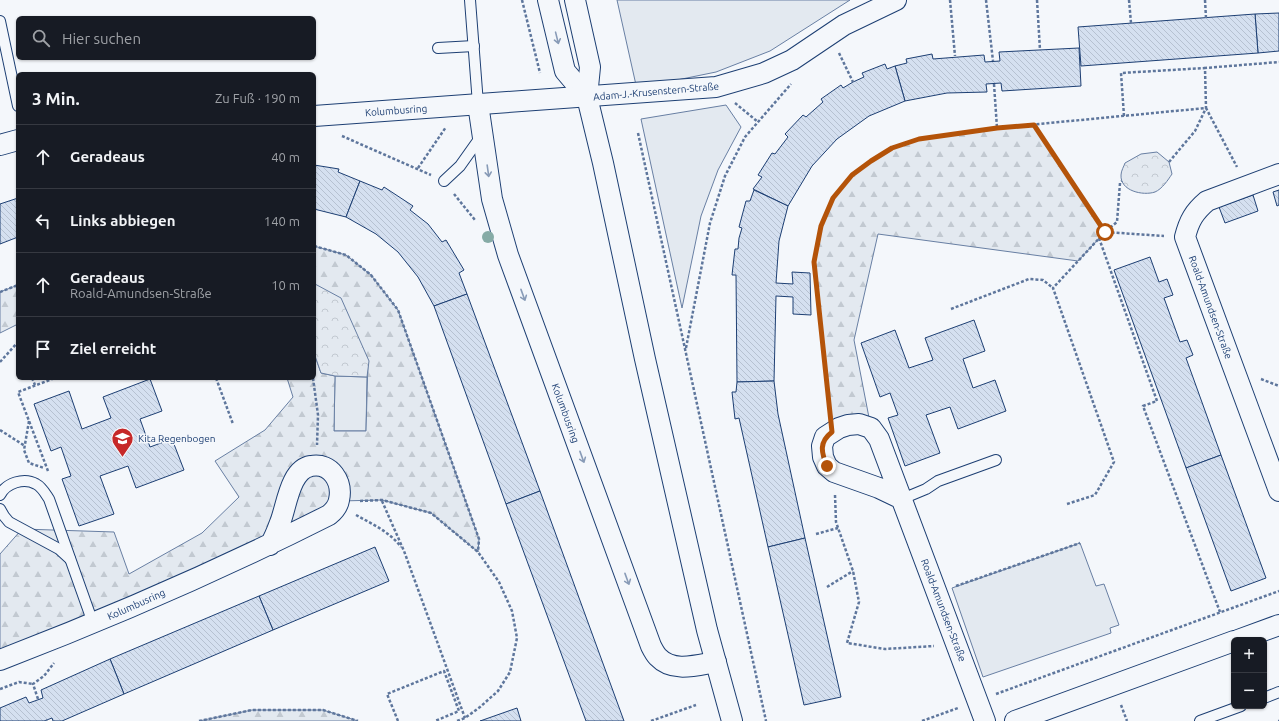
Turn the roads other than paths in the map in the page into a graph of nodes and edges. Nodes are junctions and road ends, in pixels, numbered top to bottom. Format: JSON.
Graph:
{"nodes":[{"id":1,"x":470,"y":0,"type":"edge"},
{"id":2,"x":548,"y":0,"type":"edge"},
{"id":3,"x":575,"y":0,"type":"edge"},
{"id":4,"x":896,"y":0,"type":"edge"},
{"id":5,"x":0,"y":21,"type":"edge"},
{"id":6,"x":474,"y":46,"type":"junction"},
{"id":7,"x":438,"y":48,"type":"dead end"},
{"id":8,"x":16,"y":97,"type":"edge"},
{"id":9,"x":587,"y":97,"type":"junction"},
{"id":10,"x":478,"y":104,"type":"junction"},
{"id":11,"x":316,"y":116,"type":"edge"},
{"id":12,"x":482,"y":134,"type":"junction"},
{"id":13,"x":16,"y":141,"type":"edge"},
{"id":14,"x":0,"y":145,"type":"edge"},
{"id":15,"x":1279,"y":174,"type":"edge"},
{"id":16,"x":444,"y":182,"type":"road end"},
{"id":17,"x":996,"y":460,"type":"dead end"},
{"id":18,"x":1279,"y":491,"type":"edge"},
{"id":19,"x":0,"y":495,"type":"edge"},
{"id":20,"x":902,"y":499,"type":"junction"},
{"id":21,"x":0,"y":509,"type":"edge"},
{"id":22,"x":270,"y":545,"type":"junction"},
{"id":23,"x":71,"y":560,"type":"junction"},
{"id":24,"x":93,"y":622,"type":"junction"},
{"id":25,"x":1279,"y":625,"type":"edge"},
{"id":26,"x":1246,"y":637,"type":"edge"},
{"id":27,"x":1231,"y":642,"type":"edge"},
{"id":28,"x":0,"y":660,"type":"edge"},
{"id":29,"x":716,"y":662,"type":"junction"},
{"id":30,"x":1279,"y":692,"type":"edge"},
{"id":31,"x":1267,"y":697,"type":"edge"},
{"id":32,"x":1233,"y":709,"type":"edge"},
{"id":33,"x":732,"y":721,"type":"edge"},
{"id":34,"x":985,"y":721,"type":"edge"},
{"id":35,"x":1015,"y":721,"type":"edge"},
{"id":36,"x":1200,"y":721,"type":"edge"}],
"edges":[{"from":1,"to":6,"type":"lane"},
{"from":2,"to":9,"type":"street","one_way":true},
{"from":3,"to":9,"type":"street"},
{"from":4,"to":9,"type":"street","name":"Adam-J.-Krusenstern-Straße"},
{"from":5,"to":8,"type":"lane"},
{"from":6,"to":7,"type":"lane"},
{"from":6,"to":10,"type":"lane"},
{"from":9,"to":10,"type":"street","name":"Kolumbusring"},
{"from":9,"to":29,"type":"street"},
{"from":10,"to":11,"type":"street","name":"Kolumbusring"},
{"from":10,"to":12,"type":"street","name":"Kolumbusring"},
{"from":12,"to":16,"type":"lane"},
{"from":12,"to":29,"type":"street","name":"Kolumbusring","one_way":true},
{"from":13,"to":14,"type":"street"},
{"from":15,"to":18,"type":"street","name":"Roald-Amundsen-Straße"},
{"from":17,"to":20,"type":"lane"},
{"from":19,"to":23,"type":"lane"},
{"from":20,"to":20,"type":"street","name":"Roald-Amundsen-Straße"},
{"from":20,"to":34,"type":"street","name":"Roald-Amundsen-Straße"},
{"from":21,"to":23,"type":"lane"},
{"from":22,"to":22,"type":"street","name":"Kolumbusring"},
{"from":22,"to":24,"type":"street","name":"Kolumbusring"},
{"from":23,"to":24,"type":"lane"},
{"from":24,"to":28,"type":"street","name":"Kolumbusring"},
{"from":25,"to":26,"type":"street"},
{"from":27,"to":35,"type":"street"},
{"from":29,"to":33,"type":"street"},
{"from":30,"to":31,"type":"lane"},
{"from":32,"to":36,"type":"lane"}]}
